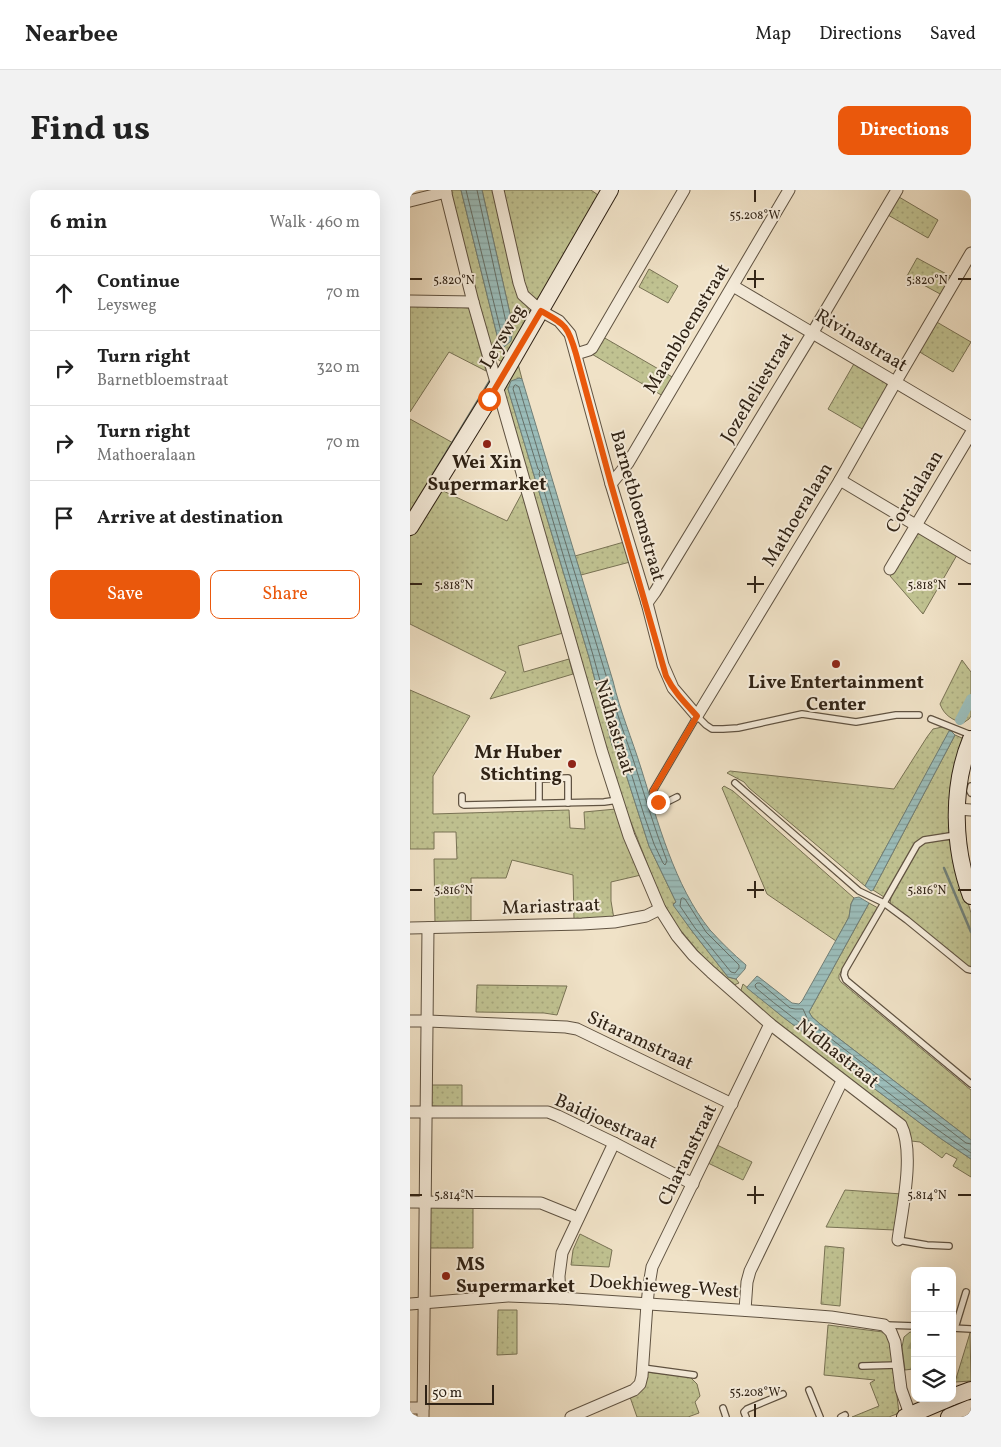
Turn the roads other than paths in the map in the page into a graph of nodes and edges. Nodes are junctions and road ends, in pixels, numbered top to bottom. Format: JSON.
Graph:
{"nodes":[{"id":1,"x":498,"y":190,"type":"edge"},
{"id":2,"x":684,"y":190,"type":"edge"},
{"id":3,"x":789,"y":190,"type":"edge"},
{"id":4,"x":897,"y":190,"type":"edge"},
{"id":5,"x":446,"y":191,"type":"edge"},
{"id":6,"x":605,"y":192,"type":"edge"},
{"id":7,"x":410,"y":201,"type":"edge"},
{"id":8,"x":971,"y":253,"type":"edge"},
{"id":9,"x":733,"y":286,"type":"junction"},
{"id":10,"x":410,"y":301,"type":"edge"},
{"id":11,"x":472,"y":302,"type":"junction"},
{"id":12,"x":541,"y":311,"type":"junction"},
{"id":13,"x":813,"y":332,"type":"junction"},
{"id":14,"x":576,"y":354,"type":"junction"},
{"id":15,"x":895,"y":382,"type":"junction"},
{"id":16,"x":497,"y":386,"type":"junction"},
{"id":17,"x":971,"y":427,"type":"edge"},
{"id":18,"x":971,"y":433,"type":"edge"},
{"id":19,"x":840,"y":480,"type":"junction"},
{"id":20,"x":611,"y":484,"type":"junction"},
{"id":21,"x":916,"y":526,"type":"junction"},
{"id":22,"x":410,"y":527,"type":"edge"},
{"id":23,"x":971,"y":558,"type":"edge"},
{"id":24,"x":890,"y":569,"type":"dead end"},
{"id":25,"x":647,"y":603,"type":"junction"},
{"id":26,"x":919,"y":715,"type":"dead end"},
{"id":27,"x":697,"y":716,"type":"junction"},
{"id":28,"x":931,"y":719,"type":"dead end"},
{"id":29,"x":971,"y":735,"type":"edge"},
{"id":30,"x":971,"y":739,"type":"edge"},
{"id":31,"x":735,"y":783,"type":"dead end"},
{"id":32,"x":971,"y":786,"type":"edge"},
{"id":33,"x":971,"y":793,"type":"edge"},
{"id":34,"x":462,"y":796,"type":"dead end"},
{"id":35,"x":677,"y":796,"type":"dead end"},
{"id":36,"x":618,"y":800,"type":"junction"},
{"id":37,"x":539,"y":803,"type":"junction"},
{"id":38,"x":568,"y":803,"type":"junction"},
{"id":39,"x":964,"y":810,"type":"edge"},
{"id":40,"x":957,"y":834,"type":"junction"},
{"id":41,"x":971,"y":896,"type":"edge"},
{"id":42,"x":884,"y":903,"type":"junction"},
{"id":43,"x":660,"y":908,"type":"junction"},
{"id":44,"x":410,"y":928,"type":"edge"},
{"id":45,"x":428,"y":928,"type":"junction"},
{"id":46,"x":971,"y":970,"type":"edge"},
{"id":47,"x":410,"y":1021,"type":"edge"},
{"id":48,"x":428,"y":1021,"type":"junction"},
{"id":49,"x":770,"y":1024,"type":"junction"},
{"id":50,"x":842,"y":1081,"type":"junction"},
{"id":51,"x":971,"y":1084,"type":"edge"},
{"id":52,"x":732,"y":1104,"type":"junction"},
{"id":53,"x":410,"y":1112,"type":"edge"},
{"id":54,"x":426,"y":1112,"type":"junction"},
{"id":55,"x":614,"y":1143,"type":"junction"},
{"id":56,"x":693,"y":1184,"type":"junction"},
{"id":57,"x":410,"y":1202,"type":"edge"},
{"id":58,"x":426,"y":1202,"type":"junction"},
{"id":59,"x":578,"y":1218,"type":"junction"},
{"id":60,"x":898,"y":1240,"type":"joint"},
{"id":61,"x":949,"y":1246,"type":"dead end"},
{"id":62,"x":966,"y":1292,"type":"dead end"},
{"id":63,"x":560,"y":1298,"type":"junction"},
{"id":64,"x":425,"y":1302,"type":"junction"},
{"id":65,"x":410,"y":1304,"type":"edge"},
{"id":66,"x":647,"y":1304,"type":"junction"},
{"id":67,"x":745,"y":1310,"type":"junction"},
{"id":68,"x":956,"y":1322,"type":"edge"},
{"id":69,"x":884,"y":1325,"type":"junction"},
{"id":70,"x":911,"y":1326,"type":"edge"},
{"id":71,"x":956,"y":1328,"type":"edge"},
{"id":72,"x":971,"y":1329,"type":"edge"},
{"id":73,"x":898,"y":1365,"type":"junction"},
{"id":74,"x":862,"y":1366,"type":"dead end"},
{"id":75,"x":643,"y":1368,"type":"junction"},
{"id":76,"x":694,"y":1375,"type":"dead end"},
{"id":77,"x":809,"y":1390,"type":"dead end"},
{"id":78,"x":971,"y":1390,"type":"edge"},
{"id":79,"x":783,"y":1394,"type":"dead end"},
{"id":80,"x":956,"y":1396,"type":"edge"},
{"id":81,"x":942,"y":1402,"type":"edge"},
{"id":82,"x":410,"y":1408,"type":"edge"},
{"id":83,"x":723,"y":1408,"type":"dead end"},
{"id":84,"x":971,"y":1408,"type":"edge"},
{"id":85,"x":423,"y":1412,"type":"edge"},
{"id":86,"x":909,"y":1416,"type":"edge"},
{"id":87,"x":571,"y":1417,"type":"edge"},
{"id":88,"x":726,"y":1417,"type":"edge"},
{"id":89,"x":746,"y":1417,"type":"edge"},
{"id":90,"x":820,"y":1417,"type":"edge"},
{"id":91,"x":949,"y":1417,"type":"edge"}],
"edges":[{"from":1,"to":12,"type":"street","name":"Barnetbloemstraat"},
{"from":2,"to":14,"type":"street"},
{"from":3,"to":9,"type":"street","name":"Maanbloemstraat"},
{"from":4,"to":13,"type":"street","name":"Jozefleliestraat"},
{"from":5,"to":7,"type":"street"},
{"from":5,"to":11,"type":"street","name":"Nidhastraat"},
{"from":6,"to":12,"type":"street","name":"Leysweg"},
{"from":8,"to":15,"type":"street","name":"Mathoeralaan"},
{"from":9,"to":13,"type":"street","name":"Rivinastraat"},
{"from":9,"to":20,"type":"street","name":"Maanbloemstraat"},
{"from":10,"to":11,"type":"street"},
{"from":11,"to":16,"type":"street","name":"Nidhastraat"},
{"from":12,"to":14,"type":"street","name":"Barnetbloemstraat"},
{"from":12,"to":16,"type":"street","name":"Leysweg"},
{"from":13,"to":15,"type":"street","name":"Rivinastraat"},
{"from":13,"to":25,"type":"street","name":"Jozefleliestraat"},
{"from":14,"to":20,"type":"street","name":"Barnetbloemstraat"},
{"from":15,"to":17,"type":"street","name":"Rivinastraat"},
{"from":15,"to":19,"type":"street","name":"Mathoeralaan"},
{"from":16,"to":22,"type":"street","name":"Leysweg"},
{"from":16,"to":36,"type":"street","name":"Nidhastraat"},
{"from":18,"to":21,"type":"street","name":"Cordialaan"},
{"from":19,"to":21,"type":"street"},
{"from":19,"to":27,"type":"street","name":"Mathoeralaan"},
{"from":20,"to":25,"type":"street","name":"Barnetbloemstraat"},
{"from":21,"to":23,"type":"street"},
{"from":21,"to":24,"type":"street","name":"Cordialaan"},
{"from":25,"to":27,"type":"street","name":"Barnetbloemstraat"},
{"from":26,"to":27,"type":"lane"},
{"from":27,"to":35,"type":"lane","name":"Mathoeralaan"},
{"from":28,"to":29,"type":"lane"},
{"from":30,"to":39,"type":"street"},
{"from":31,"to":42,"type":"lane"},
{"from":32,"to":33,"type":"lane"},
{"from":34,"to":37,"type":"lane"},
{"from":36,"to":38,"type":"lane"},
{"from":36,"to":43,"type":"street","name":"Nidhastraat"},
{"from":37,"to":38,"type":"lane"},
{"from":37,"to":38,"type":"lane"},
{"from":39,"to":40,"type":"street"},
{"from":40,"to":41,"type":"street"},
{"from":40,"to":42,"type":"lane"},
{"from":42,"to":46,"type":"lane"},
{"from":42,"to":51,"type":"lane"},
{"from":43,"to":45,"type":"street","name":"Mariastraat"},
{"from":43,"to":49,"type":"street","name":"Nidhastraat"},
{"from":44,"to":45,"type":"street","name":"Mariastraat"},
{"from":45,"to":48,"type":"street"},
{"from":47,"to":48,"type":"street","name":"Sitaramstraat"},
{"from":48,"to":52,"type":"street","name":"Sitaramstraat"},
{"from":48,"to":54,"type":"street"},
{"from":49,"to":50,"type":"street","name":"Nidhastraat"},
{"from":49,"to":52,"type":"street","name":"Charanstraat"},
{"from":50,"to":60,"type":"street","name":"Nidhastraat"},
{"from":50,"to":67,"type":"street"},
{"from":52,"to":56,"type":"street","name":"Charanstraat"},
{"from":53,"to":54,"type":"street","name":"Baidjoestraat"},
{"from":54,"to":55,"type":"street","name":"Baidjoestraat"},
{"from":54,"to":58,"type":"street"},
{"from":55,"to":56,"type":"street","name":"Baidjoestraat"},
{"from":55,"to":59,"type":"street"},
{"from":56,"to":66,"type":"street","name":"Charanstraat"},
{"from":57,"to":58,"type":"street"},
{"from":58,"to":59,"type":"street"},
{"from":58,"to":64,"type":"street"},
{"from":59,"to":63,"type":"street"},
{"from":60,"to":61,"type":"lane"},
{"from":62,"to":68,"type":"lane"},
{"from":63,"to":64,"type":"street","name":"Doekhieweg-West"},
{"from":63,"to":66,"type":"street","name":"Doekhieweg-West"},
{"from":64,"to":65,"type":"street","name":"Doekhieweg-West"},
{"from":64,"to":85,"type":"street"},
{"from":66,"to":67,"type":"street","name":"Doekhieweg-West"},
{"from":66,"to":75,"type":"street","name":"Charanstraat"},
{"from":67,"to":69,"type":"street","name":"Doekhieweg-West"},
{"from":69,"to":70,"type":"lane","name":"Doekhieweg-West"},
{"from":69,"to":73,"type":"street"},
{"from":71,"to":72,"type":"lane"},
{"from":73,"to":74,"type":"lane"},
{"from":73,"to":86,"type":"street"},
{"from":75,"to":76,"type":"lane"},
{"from":75,"to":87,"type":"street","name":"Charanstraat"},
{"from":77,"to":90,"type":"lane"},
{"from":78,"to":80,"type":"street"},
{"from":79,"to":89,"type":"lane"},
{"from":81,"to":86,"type":"street"},
{"from":82,"to":85,"type":"street"},
{"from":83,"to":88,"type":"lane"},
{"from":84,"to":91,"type":"street"}]}
